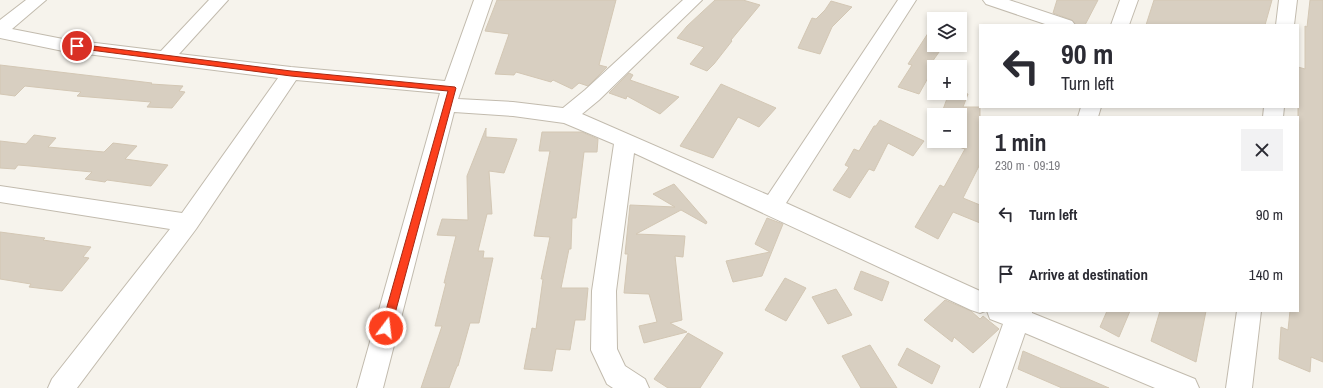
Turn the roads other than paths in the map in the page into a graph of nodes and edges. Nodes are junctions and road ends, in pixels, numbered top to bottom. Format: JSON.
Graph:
{"nodes":[{"id":1,"x":37,"y":0,"type":"edge"},
{"id":2,"x":219,"y":0,"type":"edge"},
{"id":3,"x":483,"y":0,"type":"edge"},
{"id":4,"x":694,"y":0,"type":"edge"},
{"id":5,"x":907,"y":0,"type":"edge"},
{"id":6,"x":992,"y":0,"type":"edge"},
{"id":7,"x":1129,"y":0,"type":"edge"},
{"id":8,"x":1288,"y":0,"type":"edge"},
{"id":9,"x":1063,"y":24,"type":"edge"},
{"id":10,"x":1120,"y":24,"type":"edge"},
{"id":11,"x":1285,"y":24,"type":"edge"},
{"id":12,"x":0,"y":31,"type":"edge"},
{"id":13,"x":165,"y":58,"type":"junction"},
{"id":14,"x":291,"y":73,"type":"junction"},
{"id":15,"x":449,"y":97,"type":"junction"},
{"id":16,"x":567,"y":116,"type":"junction"},
{"id":17,"x":625,"y":140,"type":"junction"},
{"id":18,"x":0,"y":194,"type":"edge"},
{"id":19,"x":772,"y":206,"type":"junction"},
{"id":20,"x":188,"y":223,"type":"junction"},
{"id":21,"x":979,"y":302,"type":"edge"},
{"id":22,"x":1249,"y":312,"type":"edge"},
{"id":23,"x":1012,"y":314,"type":"edge"},
{"id":24,"x":61,"y":388,"type":"edge"},
{"id":25,"x":370,"y":388,"type":"edge"},
{"id":26,"x":636,"y":388,"type":"edge"},
{"id":27,"x":993,"y":388,"type":"edge"},
{"id":28,"x":1186,"y":388,"type":"edge"},
{"id":29,"x":1239,"y":388,"type":"edge"}],
"edges":[{"from":1,"to":12,"type":"street"},
{"from":2,"to":13,"type":"street"},
{"from":3,"to":15,"type":"street"},
{"from":4,"to":16,"type":"street"},
{"from":5,"to":19,"type":"street"},
{"from":6,"to":9,"type":"street"},
{"from":7,"to":10,"type":"street"},
{"from":8,"to":11,"type":"street"},
{"from":12,"to":13,"type":"street"},
{"from":13,"to":14,"type":"street"},
{"from":14,"to":15,"type":"street"},
{"from":14,"to":20,"type":"street"},
{"from":15,"to":16,"type":"street"},
{"from":15,"to":25,"type":"street"},
{"from":16,"to":17,"type":"street"},
{"from":17,"to":19,"type":"street"},
{"from":17,"to":26,"type":"street"},
{"from":18,"to":20,"type":"street"},
{"from":19,"to":21,"type":"street"},
{"from":20,"to":24,"type":"street"},
{"from":22,"to":29,"type":"street"},
{"from":23,"to":27,"type":"street"},
{"from":23,"to":28,"type":"street"}]}
